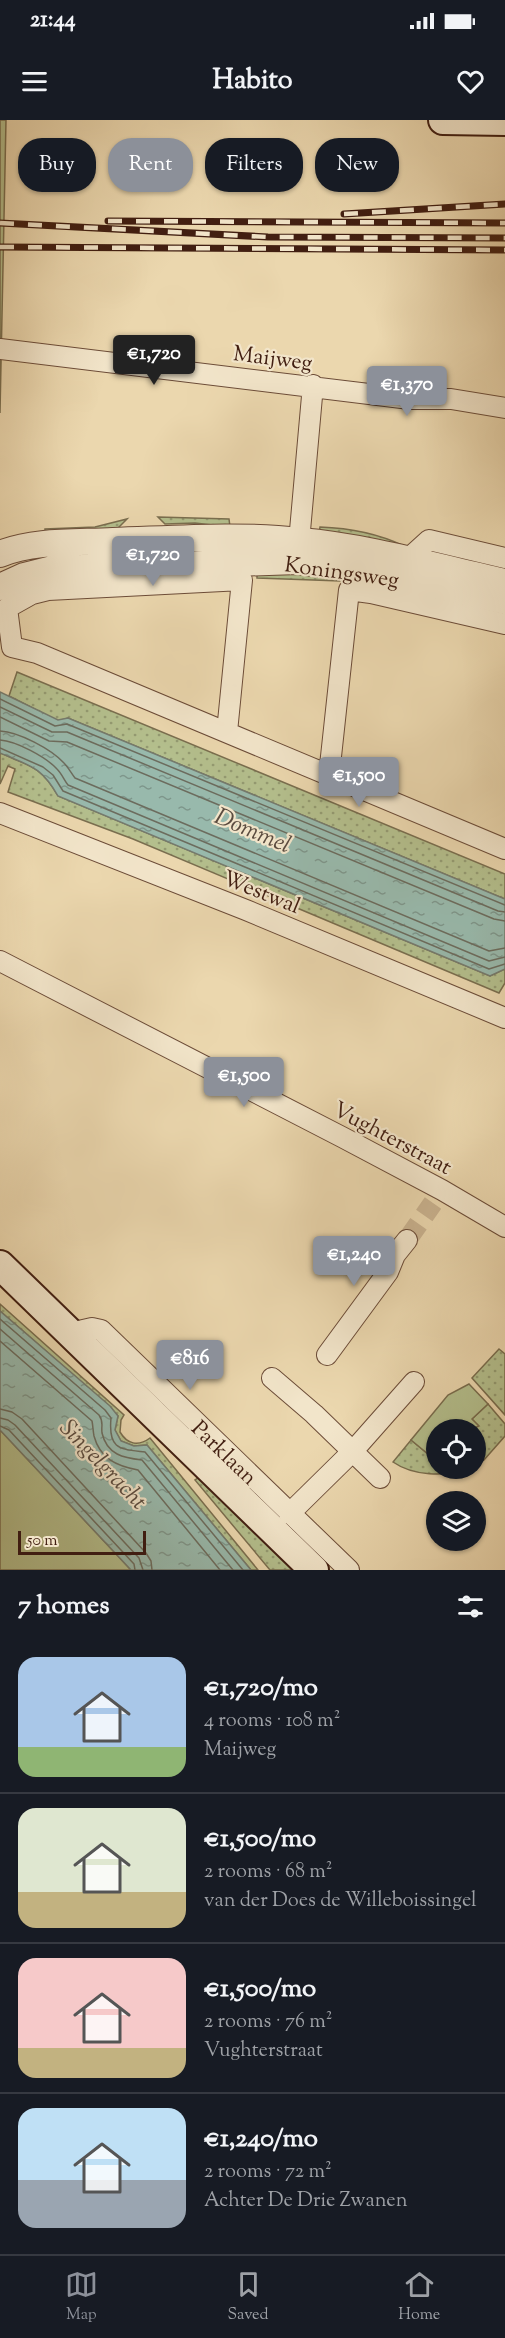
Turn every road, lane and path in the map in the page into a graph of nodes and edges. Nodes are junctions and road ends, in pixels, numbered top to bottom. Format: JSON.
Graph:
{"nodes":[{"id":1,"x":443,"y":120,"type":"edge"},
{"id":2,"x":505,"y":121,"type":"edge"},
{"id":3,"x":0,"y":349,"type":"edge"},
{"id":4,"x":313,"y":385,"type":"junction"},
{"id":5,"x":505,"y":408,"type":"edge"},
{"id":6,"x":298,"y":551,"type":"junction"},
{"id":7,"x":0,"y":554,"type":"edge"},
{"id":8,"x":505,"y":558,"type":"edge"},
{"id":9,"x":406,"y":560,"type":"junction"},
{"id":10,"x":505,"y":582,"type":"edge"},
{"id":11,"x":3,"y":597,"type":"edge"},
{"id":12,"x":505,"y":601,"type":"edge"},
{"id":13,"x":505,"y":624,"type":"edge"},
{"id":14,"x":227,"y":732,"type":"junction"},
{"id":15,"x":329,"y":775,"type":"junction"},
{"id":16,"x":0,"y":813,"type":"edge"},
{"id":17,"x":505,"y":849,"type":"edge"},
{"id":18,"x":0,"y":961,"type":"edge"},
{"id":19,"x":505,"y":1018,"type":"edge"},
{"id":20,"x":505,"y":1227,"type":"edge"},
{"id":21,"x":407,"y":1240,"type":"tunnel mouth"},
{"id":22,"x":0,"y":1265,"type":"edge"},
{"id":23,"x":70,"y":1333,"type":"junction"},
{"id":24,"x":327,"y":1355,"type":"dead end"},
{"id":25,"x":272,"y":1378,"type":"dead end"},
{"id":26,"x":414,"y":1382,"type":"dead end"},
{"id":27,"x":353,"y":1451,"type":"junction"},
{"id":28,"x":380,"y":1478,"type":"dead end"},
{"id":29,"x":289,"y":1514,"type":"junction"},
{"id":30,"x":314,"y":1570,"type":"edge"},
{"id":31,"x":349,"y":1570,"type":"edge"}],
"edges":[{"from":1,"to":2,"type":"main road"},
{"from":3,"to":4,"type":"street","name":"Maijweg"},
{"from":4,"to":5,"type":"street","name":"Maijweg"},
{"from":4,"to":6,"type":"street"},
{"from":6,"to":7,"type":"street","name":"Koningsweg"},
{"from":6,"to":9,"type":"street","name":"Koningsweg"},
{"from":6,"to":11,"type":"street","name":"Koningsweg"},
{"from":6,"to":12,"type":"street","name":"Koningsweg"},
{"from":8,"to":9,"type":"street","name":"Koningsweg"},
{"from":9,"to":10,"type":"street","name":"Koningsweg"},
{"from":11,"to":14,"type":"street"},
{"from":11,"to":14,"type":"street"},
{"from":13,"to":15,"type":"street","name":"Koningsweg"},
{"from":14,"to":15,"type":"street"},
{"from":15,"to":17,"type":"street"},
{"from":16,"to":19,"type":"street","name":"Westwal"},
{"from":18,"to":20,"type":"street","name":"Vughterstraat"},
{"from":21,"to":24,"type":"street"},
{"from":22,"to":23,"type":"main road","name":"Parklaan"},
{"from":23,"to":29,"type":"street","name":"Parklaan"},
{"from":23,"to":30,"type":"main road","name":"Parklaan"},
{"from":25,"to":27,"type":"street"},
{"from":26,"to":27,"type":"street"},
{"from":27,"to":28,"type":"street"},
{"from":27,"to":29,"type":"street"},
{"from":29,"to":31,"type":"street","name":"Parklaan"}]}
